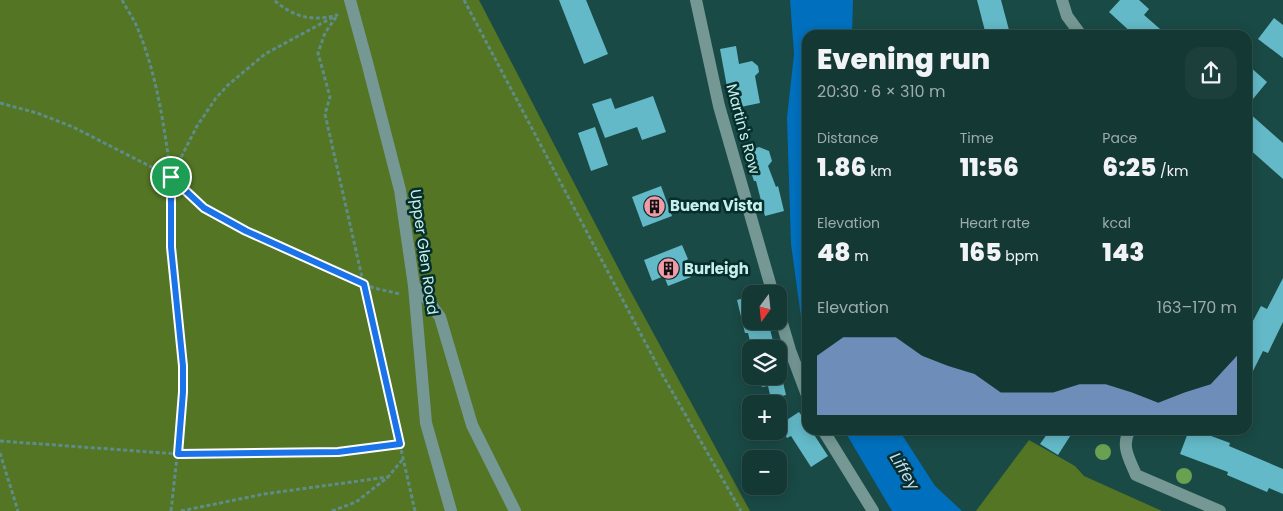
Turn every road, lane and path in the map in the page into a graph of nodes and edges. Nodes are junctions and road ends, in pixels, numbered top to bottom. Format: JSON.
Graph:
{"nodes":[{"id":1,"x":122,"y":0,"type":"edge"},
{"id":2,"x":274,"y":0,"type":"edge"},
{"id":3,"x":464,"y":0,"type":"edge"},
{"id":4,"x":696,"y":0,"type":"edge"},
{"id":5,"x":1062,"y":0,"type":"edge"},
{"id":6,"x":346,"y":4,"type":"edge"},
{"id":7,"x":338,"y":15,"type":"junction"},
{"id":8,"x":1077,"y":30,"type":"edge"},
{"id":9,"x":0,"y":103,"type":"edge"},
{"id":10,"x":171,"y":177,"type":"junction"},
{"id":11,"x":364,"y":284,"type":"junction"},
{"id":12,"x":770,"y":285,"type":"edge"},
{"id":13,"x":415,"y":291,"type":"junction"},
{"id":14,"x":784,"y":330,"type":"edge"},
{"id":15,"x":802,"y":382,"type":"edge"},
{"id":16,"x":826,"y":435,"type":"edge"},
{"id":17,"x":1126,"y":435,"type":"edge"},
{"id":18,"x":0,"y":441,"type":"edge"},
{"id":19,"x":400,"y":444,"type":"junction"},
{"id":20,"x":0,"y":453,"type":"edge"},
{"id":21,"x":178,"y":454,"type":"junction"},
{"id":22,"x":403,"y":459,"type":"junction"},
{"id":23,"x":388,"y":477,"type":"junction"},
{"id":24,"x":18,"y":511,"type":"edge"},
{"id":25,"x":171,"y":511,"type":"edge"},
{"id":26,"x":181,"y":511,"type":"edge"},
{"id":27,"x":332,"y":511,"type":"edge"},
{"id":28,"x":415,"y":511,"type":"edge"},
{"id":29,"x":451,"y":511,"type":"edge"},
{"id":30,"x":515,"y":511,"type":"edge"},
{"id":31,"x":741,"y":511,"type":"edge"},
{"id":32,"x":873,"y":511,"type":"edge"},
{"id":33,"x":1220,"y":511,"type":"edge"}],
"edges":[{"from":1,"to":10,"type":"path"},
{"from":2,"to":7,"type":"path"},
{"from":3,"to":31,"type":"path"},
{"from":4,"to":12,"type":"street","name":"Martin's Row"},
{"from":5,"to":8,"type":"street"},
{"from":6,"to":7,"type":"path"},
{"from":6,"to":13,"type":"street","name":"Upper Glen Road"},
{"from":7,"to":10,"type":"path"},
{"from":7,"to":11,"type":"path"},
{"from":9,"to":10,"type":"path"},
{"from":10,"to":11,"type":"path"},
{"from":10,"to":21,"type":"path"},
{"from":11,"to":13,"type":"path"},
{"from":11,"to":19,"type":"path"},
{"from":13,"to":29,"type":"street","name":"Upper Glen Road"},
{"from":13,"to":30,"type":"street"},
{"from":14,"to":15,"type":"street"},
{"from":16,"to":32,"type":"street"},
{"from":17,"to":33,"type":"street"},
{"from":18,"to":21,"type":"path"},
{"from":19,"to":21,"type":"path"},
{"from":19,"to":22,"type":"path"},
{"from":20,"to":24,"type":"path"},
{"from":21,"to":25,"type":"path"},
{"from":22,"to":23,"type":"path"},
{"from":22,"to":28,"type":"path"},
{"from":23,"to":26,"type":"path"},
{"from":23,"to":27,"type":"path"}]}
